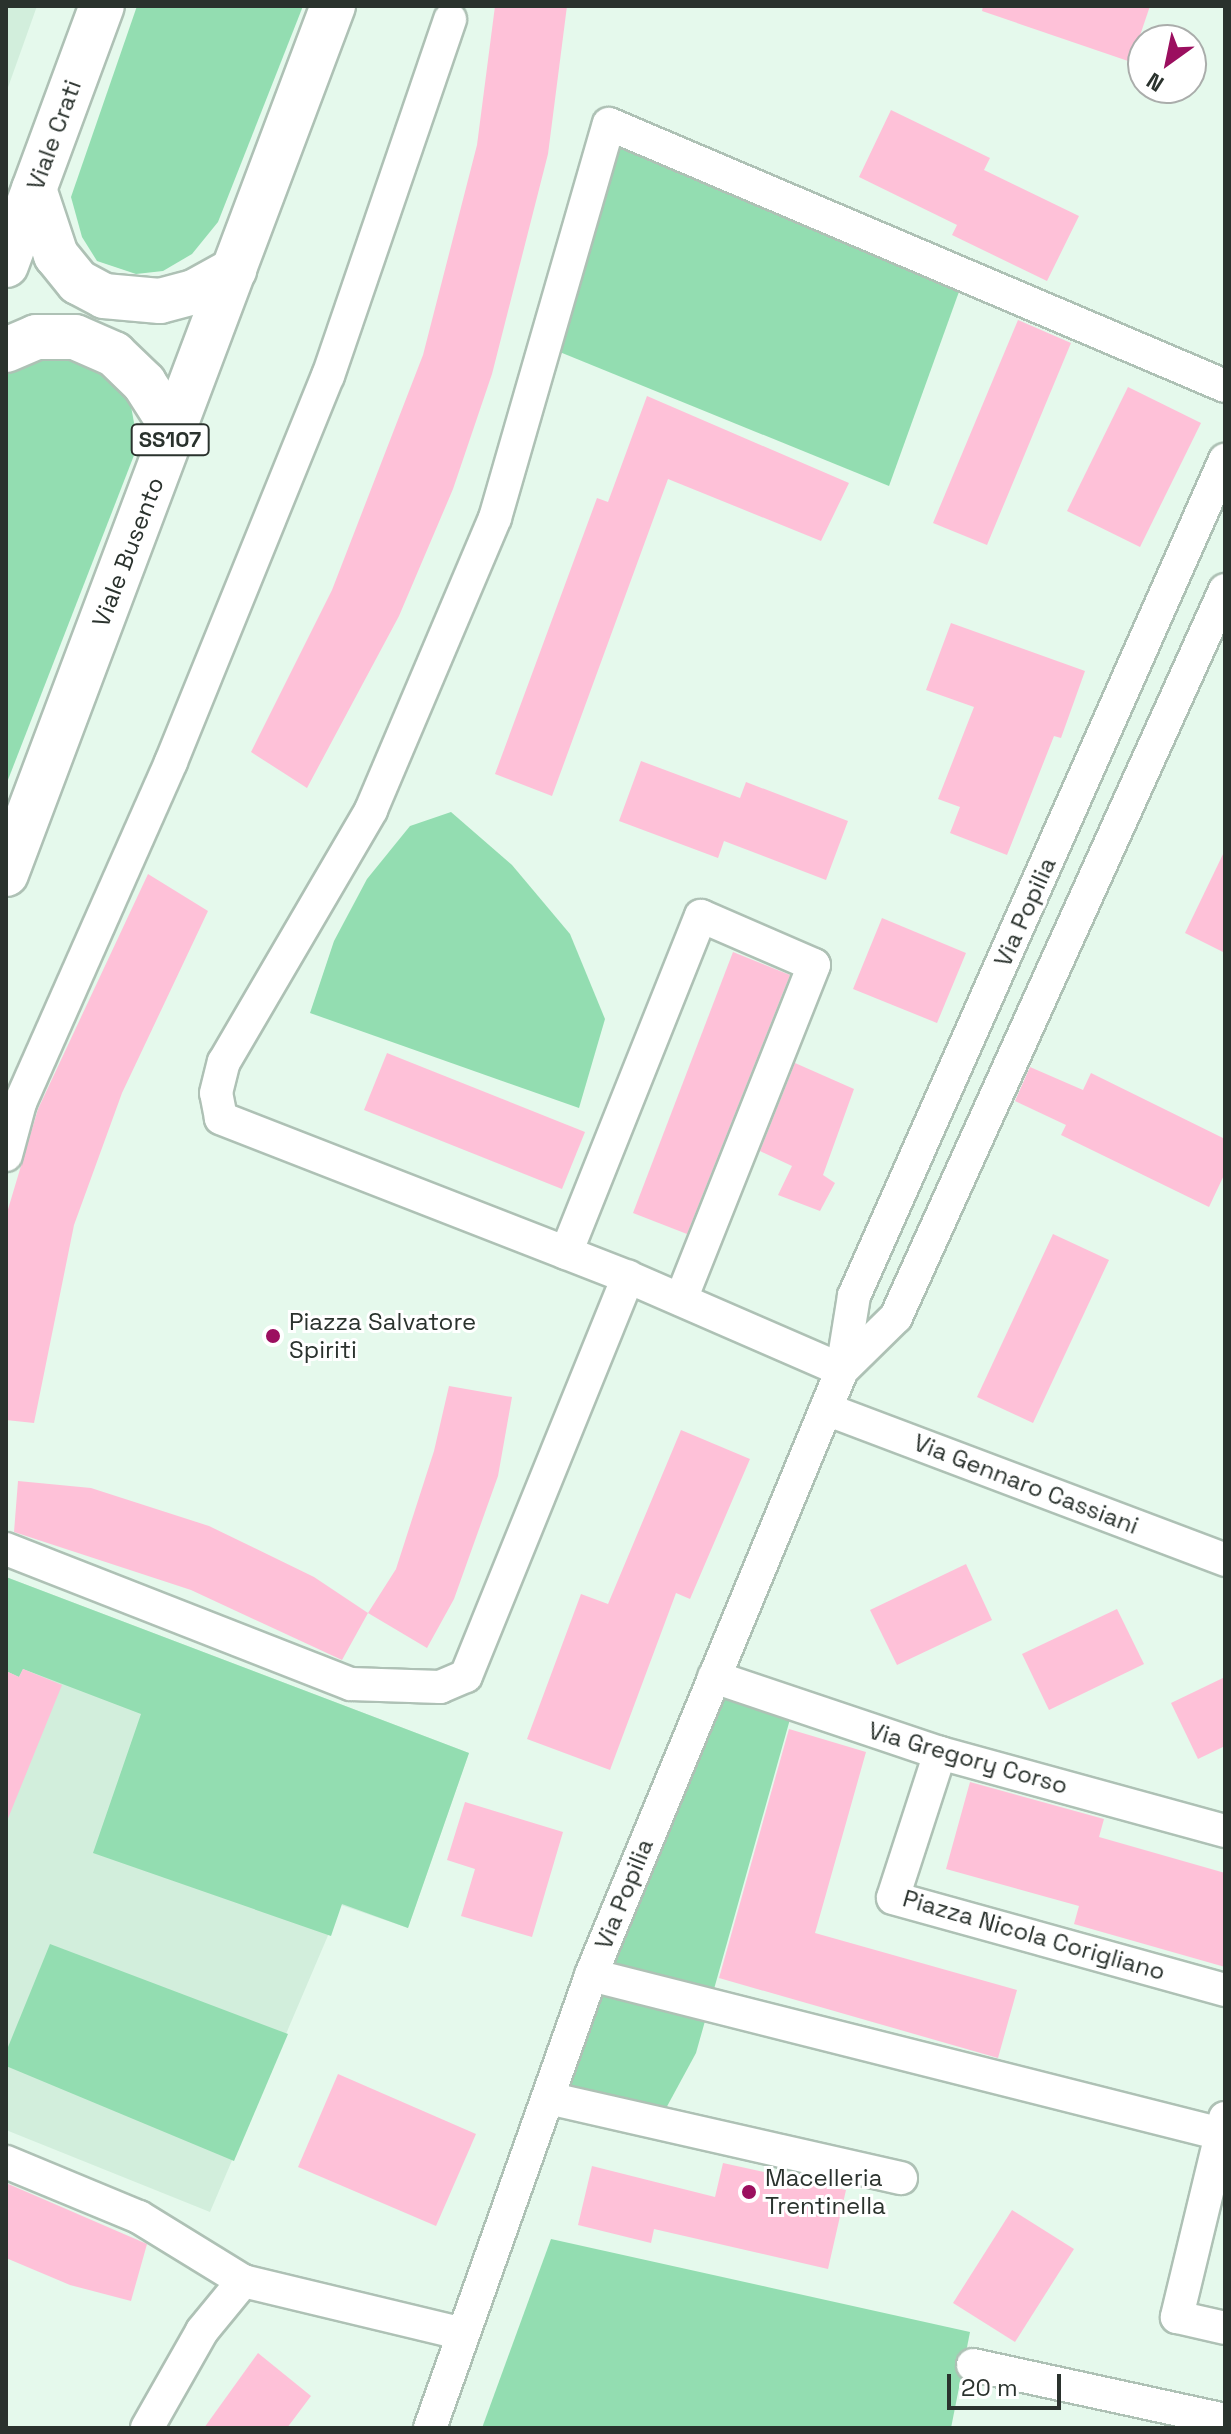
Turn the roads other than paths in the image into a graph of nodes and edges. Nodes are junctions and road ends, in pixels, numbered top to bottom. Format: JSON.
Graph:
{"nodes":[{"id":1,"x":102,"y":6,"type":"edge"},
{"id":2,"x":333,"y":6,"type":"edge"},
{"id":3,"x":450,"y":19,"type":"dead end"},
{"id":4,"x":34,"y":189,"type":"junction"},
{"id":5,"x":6,"y":265,"type":"edge"},
{"id":6,"x":234,"y":270,"type":"junction"},
{"id":7,"x":6,"y":350,"type":"edge"},
{"id":8,"x":1225,"y":386,"type":"edge"},
{"id":9,"x":174,"y":430,"type":"junction"},
{"id":10,"x":1225,"y":460,"type":"edge"},
{"id":11,"x":1225,"y":590,"type":"edge"},
{"id":12,"x":6,"y":874,"type":"edge"},
{"id":13,"x":6,"y":1155,"type":"edge"},
{"id":14,"x":566,"y":1253,"type":"junction"},
{"id":15,"x":628,"y":1277,"type":"junction"},
{"id":16,"x":681,"y":1299,"type":"junction"},
{"id":17,"x":842,"y":1370,"type":"junction"},
{"id":18,"x":826,"y":1409,"type":"junction"},
{"id":19,"x":6,"y":1549,"type":"edge"},
{"id":20,"x":1225,"y":1560,"type":"edge"},
{"id":21,"x":714,"y":1677,"type":"junction"},
{"id":22,"x":940,"y":1753,"type":"junction"},
{"id":23,"x":1225,"y":1831,"type":"edge"},
{"id":24,"x":591,"y":1975,"type":"junction"},
{"id":25,"x":1225,"y":1990,"type":"edge"},
{"id":26,"x":548,"y":2098,"type":"junction"},
{"id":27,"x":1223,"y":2126,"type":"edge"},
{"id":28,"x":6,"y":2162,"type":"edge"},
{"id":29,"x":1219,"y":2170,"type":"edge"},
{"id":30,"x":901,"y":2178,"type":"dead end"},
{"id":31,"x":243,"y":2281,"type":"junction"},
{"id":32,"x":1225,"y":2328,"type":"edge"},
{"id":33,"x":463,"y":2334,"type":"junction"},
{"id":34,"x":973,"y":2365,"type":"dead end"},
{"id":35,"x":1225,"y":2420,"type":"edge"},
{"id":36,"x":147,"y":2428,"type":"edge"},
{"id":37,"x":430,"y":2428,"type":"edge"}],
"edges":[{"from":1,"to":4,"type":"main road","name":"Viale Crati"},
{"from":2,"to":6,"type":"main road","name":"Viale Busento","number":"SS107"},
{"from":3,"to":13,"type":"street"},
{"from":4,"to":5,"type":"main road","name":"Viale Crati"},
{"from":4,"to":6,"type":"main road"},
{"from":6,"to":9,"type":"main road","name":"Viale Busento","number":"SS107"},
{"from":7,"to":9,"type":"main road"},
{"from":8,"to":14,"type":"street"},
{"from":9,"to":12,"type":"main road","name":"Viale Busento","number":"SS107"},
{"from":10,"to":17,"type":"street","name":"Via Popilia"},
{"from":11,"to":17,"type":"street","name":"Via Popilia"},
{"from":14,"to":15,"type":"street"},
{"from":14,"to":16,"type":"street"},
{"from":15,"to":16,"type":"street"},
{"from":15,"to":19,"type":"street"},
{"from":16,"to":17,"type":"street"},
{"from":17,"to":18,"type":"street","name":"Via Popilia"},
{"from":18,"to":20,"type":"street","name":"Via Gennaro Cassiani"},
{"from":18,"to":21,"type":"street","name":"Via Popilia"},
{"from":21,"to":22,"type":"street","name":"Via Gregory Corso"},
{"from":21,"to":24,"type":"street","name":"Via Popilia"},
{"from":22,"to":23,"type":"street","name":"Via Gregory Corso"},
{"from":22,"to":25,"type":"street","name":"Piazza Nicola Corigliano"},
{"from":24,"to":26,"type":"street","name":"Via Popilia"},
{"from":24,"to":27,"type":"street"},
{"from":26,"to":30,"type":"street"},
{"from":26,"to":33,"type":"street","name":"Via Popilia"},
{"from":27,"to":29,"type":"street"},
{"from":28,"to":31,"type":"street"},
{"from":29,"to":32,"type":"street"},
{"from":31,"to":33,"type":"street"},
{"from":31,"to":36,"type":"street"},
{"from":33,"to":37,"type":"street","name":"Via Popilia"},
{"from":34,"to":35,"type":"street"}]}
